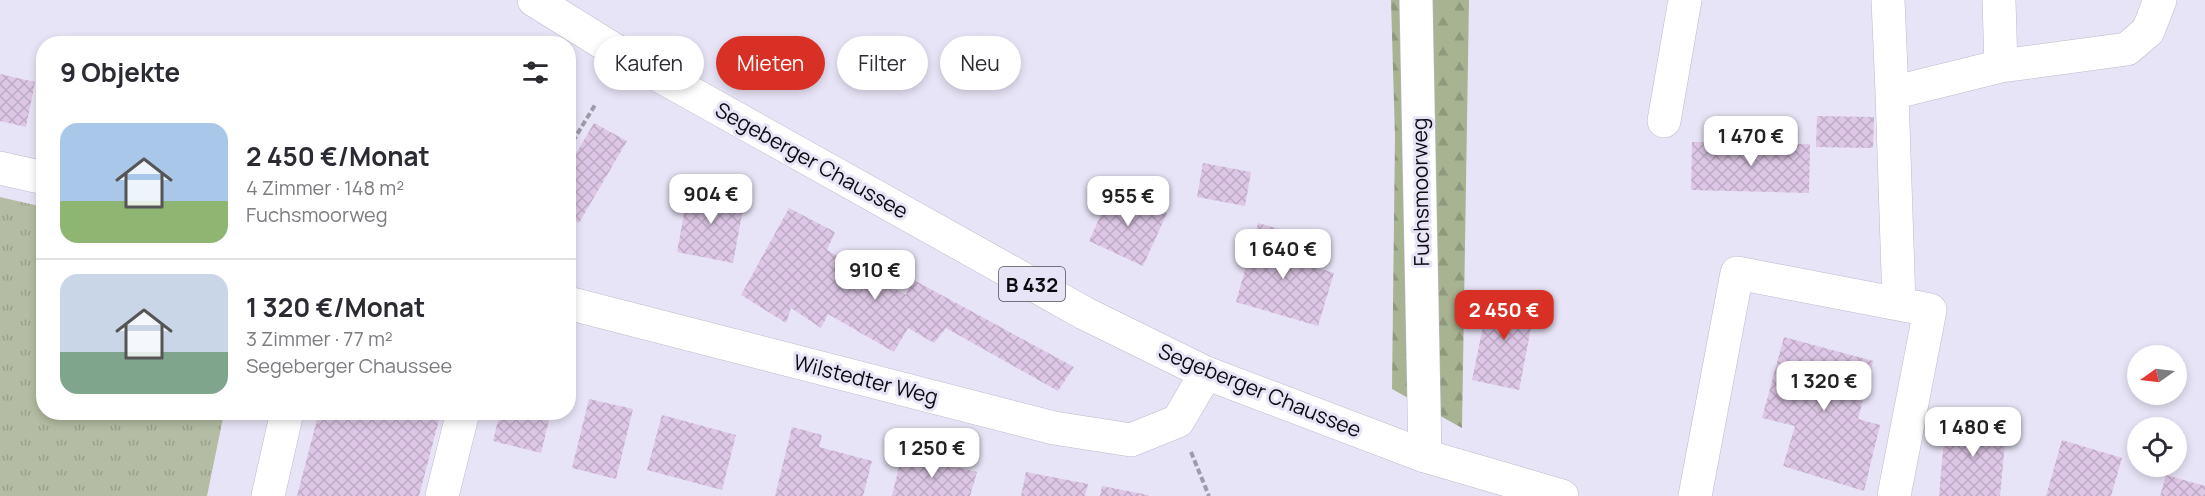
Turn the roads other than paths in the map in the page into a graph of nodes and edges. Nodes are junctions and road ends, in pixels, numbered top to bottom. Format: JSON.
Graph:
{"nodes":[{"id":1,"x":534,"y":0,"type":"edge"},
{"id":2,"x":1416,"y":0,"type":"edge"},
{"id":3,"x":1685,"y":0,"type":"edge"},
{"id":4,"x":1888,"y":0,"type":"edge"},
{"id":5,"x":1999,"y":0,"type":"edge"},
{"id":6,"x":2160,"y":0,"type":"edge"},
{"id":7,"x":2001,"y":66,"type":"junction"},
{"id":8,"x":1892,"y":93,"type":"junction"},
{"id":9,"x":1664,"y":121,"type":"dead end"},
{"id":10,"x":0,"y":168,"type":"edge"},
{"id":11,"x":36,"y":176,"type":"edge"},
{"id":12,"x":1899,"y":304,"type":"junction"},
{"id":13,"x":576,"y":305,"type":"edge"},
{"id":14,"x":1206,"y":374,"type":"junction"},
{"id":15,"x":285,"y":420,"type":"edge"},
{"id":16,"x":461,"y":420,"type":"edge"},
{"id":17,"x":1425,"y":456,"type":"junction"},
{"id":18,"x":268,"y":496,"type":"edge"},
{"id":19,"x":442,"y":496,"type":"edge"},
{"id":20,"x":1562,"y":496,"type":"edge"},
{"id":21,"x":1695,"y":496,"type":"edge"},
{"id":22,"x":1894,"y":496,"type":"edge"}],
"edges":[{"from":1,"to":14,"type":"street","name":"Segeberger Chaussee","number":"B 432"},
{"from":2,"to":17,"type":"street","name":"Fuchsmoorweg"},
{"from":3,"to":9,"type":"street"},
{"from":4,"to":8,"type":"street"},
{"from":5,"to":7,"type":"street"},
{"from":6,"to":7,"type":"street"},
{"from":7,"to":8,"type":"street"},
{"from":8,"to":12,"type":"street"},
{"from":10,"to":11,"type":"street"},
{"from":12,"to":21,"type":"street"},
{"from":12,"to":22,"type":"street"},
{"from":13,"to":14,"type":"street","name":"Wilstedter Weg"},
{"from":14,"to":17,"type":"street","name":"Segeberger Chaussee","number":"B 432"},
{"from":15,"to":18,"type":"street"},
{"from":16,"to":19,"type":"street"},
{"from":17,"to":20,"type":"street","name":"Segeberger Chaussee","number":"B 432"}]}
